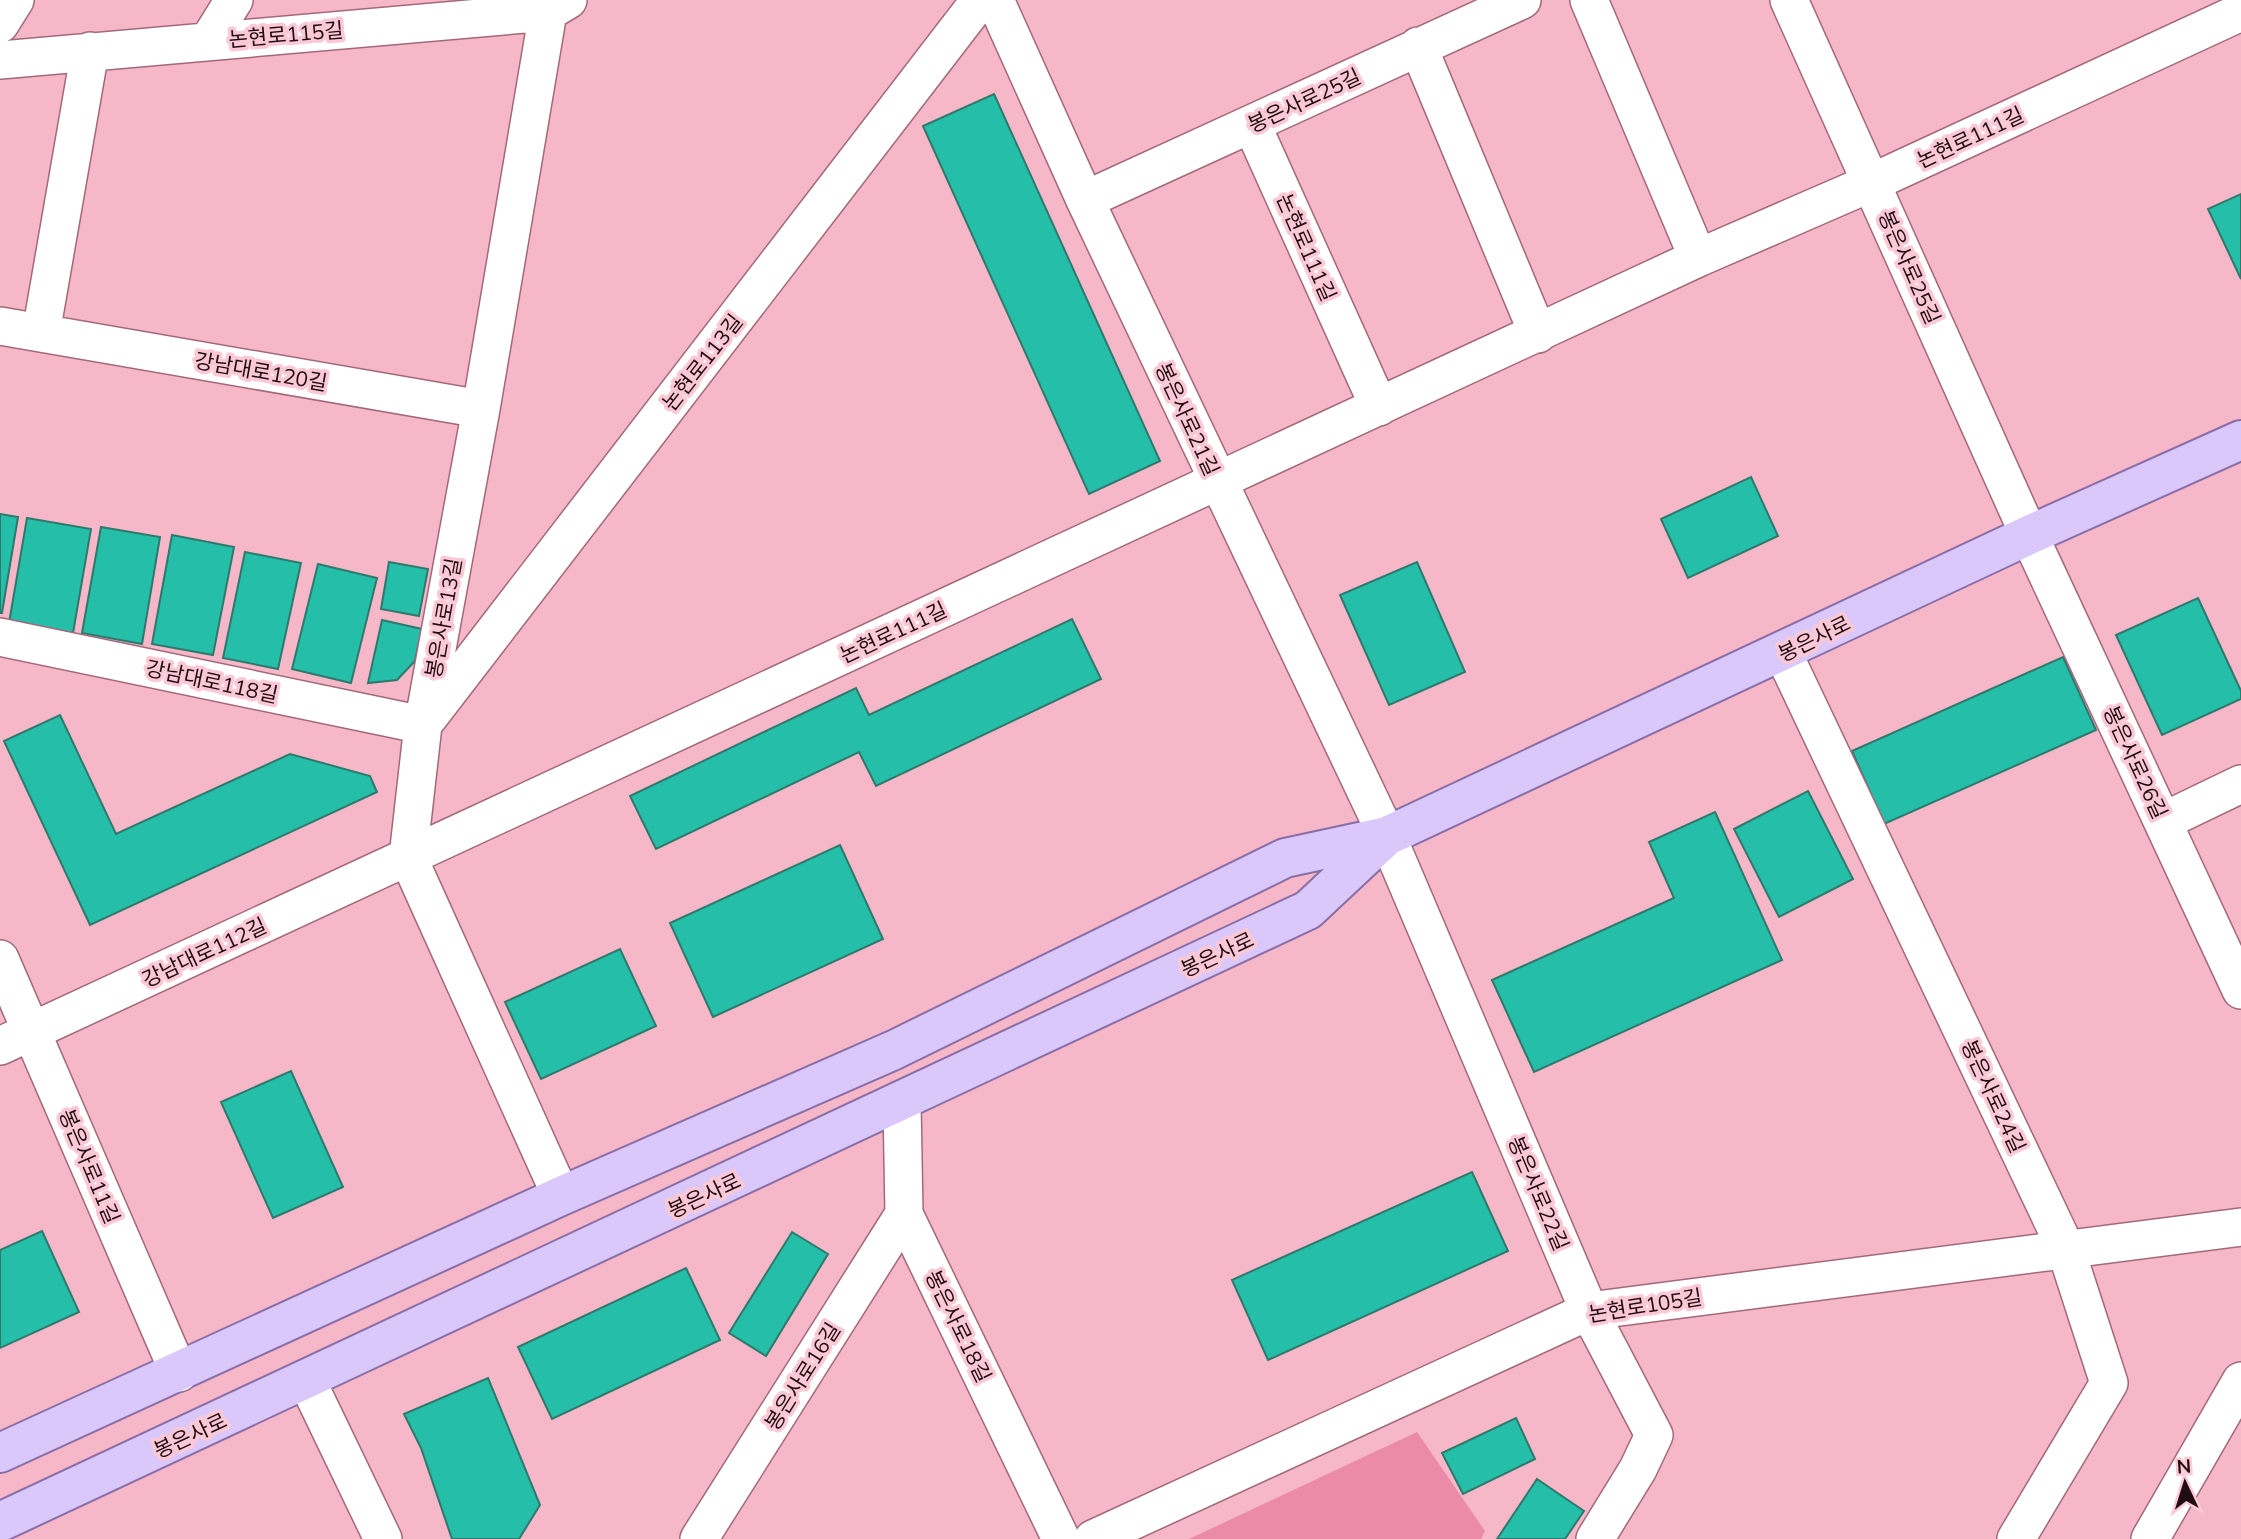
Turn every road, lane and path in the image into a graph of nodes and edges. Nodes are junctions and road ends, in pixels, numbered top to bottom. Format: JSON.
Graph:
{"nodes":[{"id":1,"x":15,"y":0,"type":"edge"},
{"id":2,"x":234,"y":0,"type":"edge"},
{"id":3,"x":980,"y":0,"type":"edge"},
{"id":4,"x":995,"y":0,"type":"edge"},
{"id":5,"x":1522,"y":0,"type":"edge"},
{"id":6,"x":1588,"y":0,"type":"edge"},
{"id":7,"x":1789,"y":0,"type":"edge"},
{"id":8,"x":558,"y":6,"type":"edge"},
{"id":9,"x":2241,"y":12,"type":"edge"},
{"id":10,"x":0,"y":24,"type":"edge"},
{"id":11,"x":209,"y":40,"type":"junction"},
{"id":12,"x":1418,"y":46,"type":"junction"},
{"id":13,"x":90,"y":51,"type":"junction"},
{"id":14,"x":0,"y":60,"type":"edge"},
{"id":15,"x":1252,"y":125,"type":"junction"},
{"id":16,"x":1873,"y":182,"type":"junction"},
{"id":17,"x":1085,"y":200,"type":"junction"},
{"id":18,"x":1698,"y":258,"type":"junction"},
{"id":19,"x":0,"y":326,"type":"edge"},
{"id":20,"x":41,"y":333,"type":"junction"},
{"id":21,"x":1538,"y":334,"type":"junction"},
{"id":22,"x":1379,"y":407,"type":"junction"},
{"id":23,"x":481,"y":410,"type":"junction"},
{"id":24,"x":2241,"y":440,"type":"edge"},
{"id":25,"x":1217,"y":481,"type":"junction"},
{"id":26,"x":2029,"y":535,"type":"junction"},
{"id":27,"x":0,"y":637,"type":"edge"},
{"id":28,"x":1783,"y":653,"type":"junction"},
{"id":29,"x":423,"y":725,"type":"junction"},
{"id":30,"x":2241,"y":784,"type":"edge"},
{"id":31,"x":2164,"y":821,"type":"junction"},
{"id":32,"x":1387,"y":836,"type":"junction"},
{"id":33,"x":408,"y":857,"type":"junction"},
{"id":34,"x":0,"y":959,"type":"edge"},
{"id":35,"x":2241,"y":990,"type":"edge"},
{"id":36,"x":33,"y":1031,"type":"junction"},
{"id":37,"x":0,"y":1046,"type":"edge"},
{"id":38,"x":902,"y":1103,"type":"junction"},
{"id":39,"x":562,"y":1196,"type":"junction"},
{"id":40,"x":904,"y":1214,"type":"junction"},
{"id":41,"x":2241,"y":1227,"type":"edge"},
{"id":42,"x":2065,"y":1247,"type":"junction"},
{"id":43,"x":1589,"y":1311,"type":"junction"},
{"id":44,"x":179,"y":1373,"type":"junction"},
{"id":45,"x":307,"y":1381,"type":"junction"},
{"id":46,"x":2241,"y":1381,"type":"edge"},
{"id":47,"x":0,"y":1453,"type":"edge"},
{"id":48,"x":0,"y":1522,"type":"edge"},
{"id":49,"x":383,"y":1539,"type":"edge"},
{"id":50,"x":699,"y":1539,"type":"edge"},
{"id":51,"x":1061,"y":1539,"type":"edge"},
{"id":52,"x":1093,"y":1539,"type":"edge"},
{"id":53,"x":1595,"y":1539,"type":"edge"},
{"id":54,"x":2016,"y":1539,"type":"edge"},
{"id":55,"x":2150,"y":1539,"type":"edge"}],
"edges":[{"from":1,"to":10,"type":"street"},
{"from":2,"to":11,"type":"street"},
{"from":3,"to":29,"type":"street","name":"논현로113길"},
{"from":4,"to":17,"type":"street","name":"봉은사로21길"},
{"from":5,"to":12,"type":"street","name":"봉은사로25길"},
{"from":6,"to":18,"type":"street"},
{"from":7,"to":16,"type":"street","name":"봉은사로25길"},
{"from":8,"to":11,"type":"street","name":"논현로115길"},
{"from":8,"to":23,"type":"street","name":"봉은사로13길"},
{"from":9,"to":16,"type":"street","name":"논현로111길"},
{"from":11,"to":13,"type":"street","name":"논현로115길"},
{"from":12,"to":15,"type":"street","name":"봉은사로25길"},
{"from":12,"to":21,"type":"street"},
{"from":13,"to":14,"type":"street","name":"논현로115길"},
{"from":13,"to":20,"type":"street"},
{"from":15,"to":17,"type":"street","name":"봉은사로25길"},
{"from":15,"to":22,"type":"street","name":"논현로111길"},
{"from":16,"to":18,"type":"street","name":"논현로111길"},
{"from":16,"to":26,"type":"street","name":"봉은사로25길"},
{"from":17,"to":25,"type":"street","name":"봉은사로21길"},
{"from":18,"to":21,"type":"street","name":"논현로111길"},
{"from":19,"to":20,"type":"street","name":"강남대로120길"},
{"from":20,"to":23,"type":"street","name":"강남대로120길"},
{"from":21,"to":22,"type":"street","name":"논현로111길"},
{"from":22,"to":25,"type":"street","name":"논현로111길"},
{"from":23,"to":29,"type":"street","name":"봉은사로13길"},
{"from":24,"to":26,"type":"main road","name":"봉은사로"},
{"from":25,"to":32,"type":"street","name":"봉은사로21길"},
{"from":25,"to":33,"type":"street","name":"논현로111길"},
{"from":26,"to":28,"type":"main road","name":"봉은사로"},
{"from":26,"to":31,"type":"street","name":"봉은사로26길"},
{"from":27,"to":29,"type":"street","name":"강남대로118길"},
{"from":28,"to":32,"type":"main road","name":"봉은사로"},
{"from":28,"to":42,"type":"street","name":"봉은사로24길"},
{"from":29,"to":33,"type":"street","name":"봉은사로13길"},
{"from":30,"to":31,"type":"street"},
{"from":31,"to":35,"type":"street","name":"봉은사로26길"},
{"from":32,"to":38,"type":"main road","name":"봉은사로"},
{"from":32,"to":39,"type":"main road","name":"봉은사로"},
{"from":32,"to":43,"type":"street","name":"봉은사로22길"},
{"from":33,"to":36,"type":"street","name":"강남대로112길"},
{"from":33,"to":39,"type":"street"},
{"from":34,"to":36,"type":"street","name":"봉은사로11길"},
{"from":36,"to":37,"type":"street","name":"강남대로112길"},
{"from":36,"to":44,"type":"street","name":"봉은사로11길"},
{"from":38,"to":40,"type":"street","name":"봉은사로18길"},
{"from":38,"to":45,"type":"main road","name":"봉은사로"},
{"from":39,"to":44,"type":"main road","name":"봉은사로"},
{"from":40,"to":50,"type":"street","name":"봉은사로16길"},
{"from":40,"to":51,"type":"street","name":"봉은사로18길"},
{"from":41,"to":42,"type":"street","name":"논현로105길"},
{"from":42,"to":43,"type":"street","name":"논현로105길"},
{"from":42,"to":54,"type":"street","name":"봉은사로24길"},
{"from":43,"to":52,"type":"street","name":"논현로105길"},
{"from":43,"to":53,"type":"street","name":"봉은사로22길"},
{"from":44,"to":47,"type":"main road","name":"봉은사로"},
{"from":45,"to":48,"type":"main road","name":"봉은사로"},
{"from":45,"to":49,"type":"street"},
{"from":46,"to":55,"type":"street"}]}
